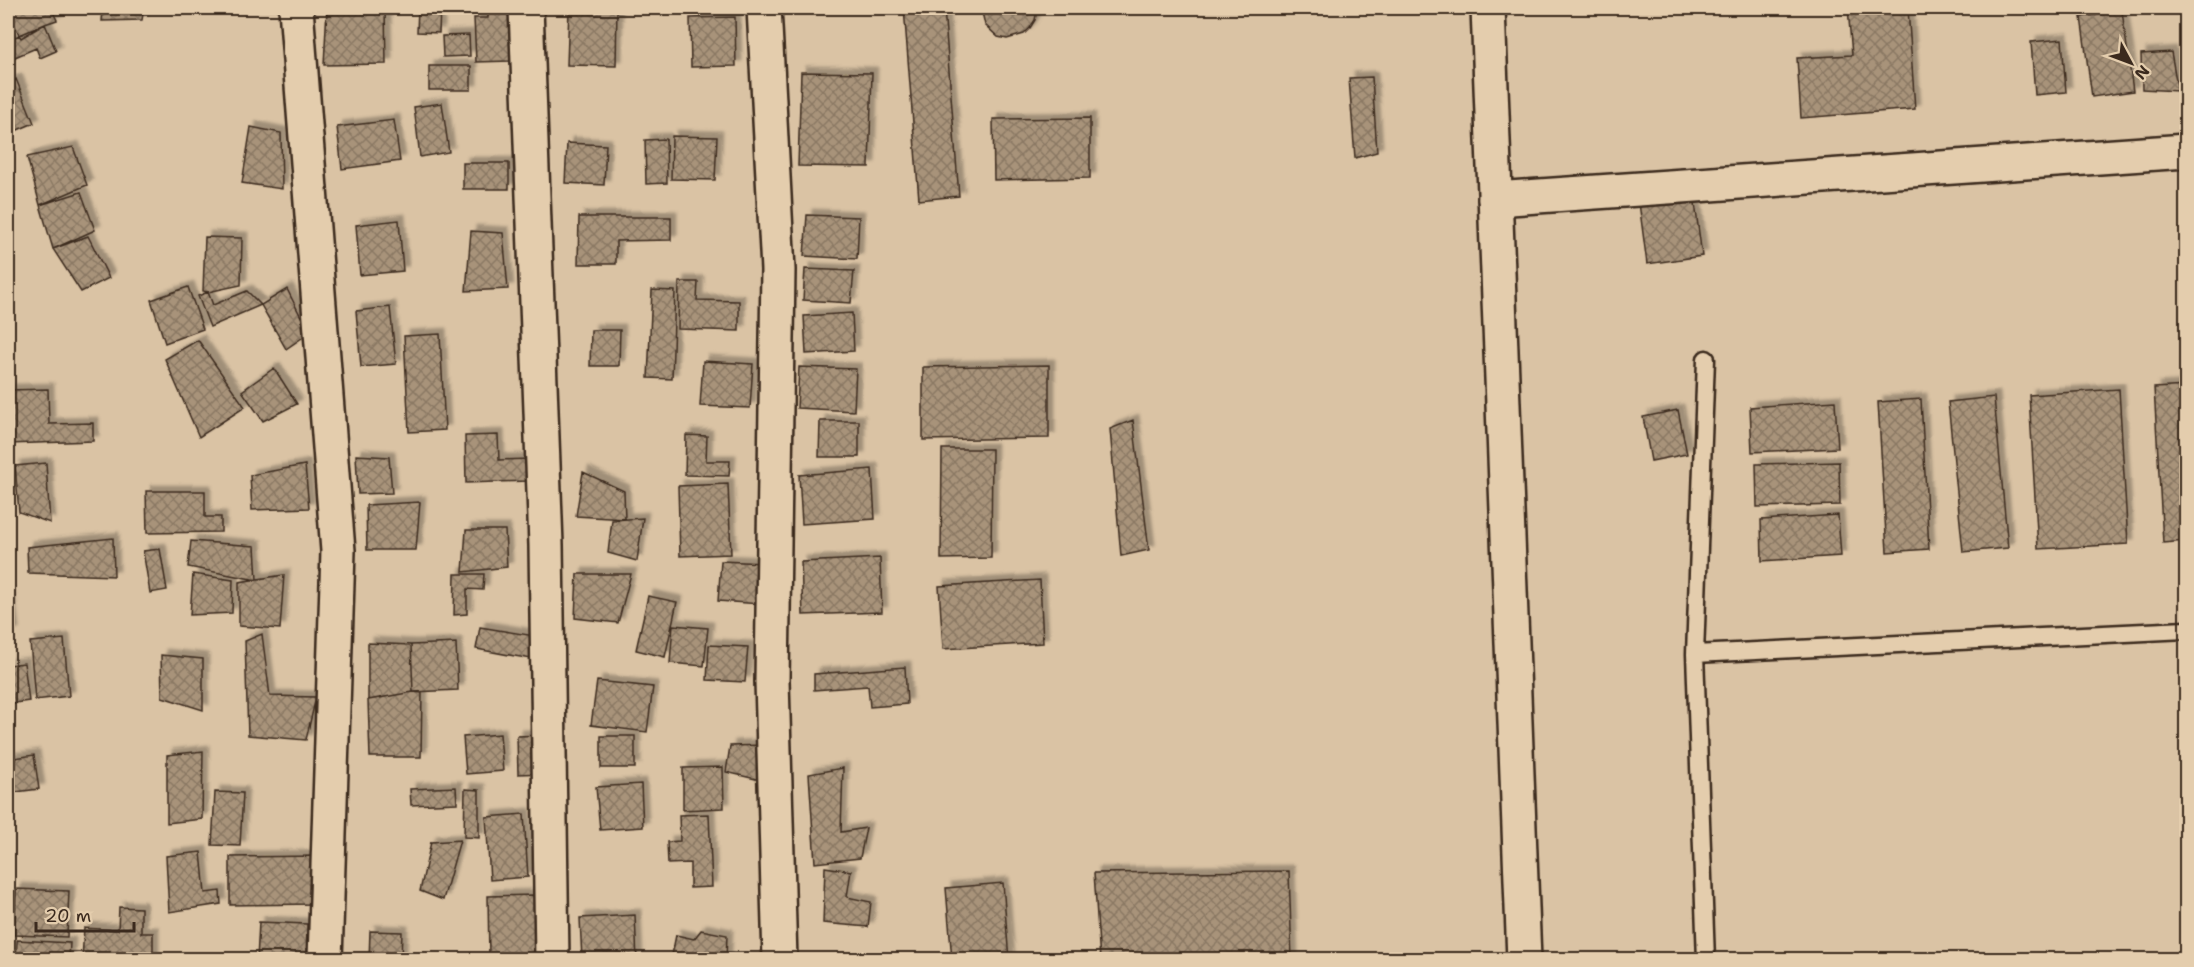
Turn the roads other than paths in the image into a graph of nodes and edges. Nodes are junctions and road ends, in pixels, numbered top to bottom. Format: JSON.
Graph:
{"nodes":[{"id":1,"x":296,"y":8,"type":"edge"},
{"id":2,"x":526,"y":8,"type":"edge"},
{"id":3,"x":764,"y":8,"type":"edge"},
{"id":4,"x":1488,"y":8,"type":"edge"},
{"id":5,"x":2187,"y":151,"type":"edge"},
{"id":6,"x":1495,"y":199,"type":"junction"},
{"id":7,"x":1706,"y":359,"type":"dead end"},
{"id":8,"x":2187,"y":630,"type":"edge"},
{"id":9,"x":1695,"y":654,"type":"junction"},
{"id":10,"x":325,"y":960,"type":"edge"},
{"id":11,"x":552,"y":960,"type":"edge"},
{"id":12,"x":780,"y":960,"type":"edge"},
{"id":13,"x":1524,"y":960,"type":"edge"},
{"id":14,"x":1706,"y":960,"type":"edge"}],
"edges":[{"from":1,"to":10,"type":"street"},
{"from":2,"to":11,"type":"street"},
{"from":3,"to":12,"type":"street"},
{"from":4,"to":6,"type":"street"},
{"from":5,"to":6,"type":"street"},
{"from":6,"to":13,"type":"street"},
{"from":7,"to":9,"type":"lane"},
{"from":8,"to":9,"type":"lane"},
{"from":9,"to":14,"type":"lane"}]}
